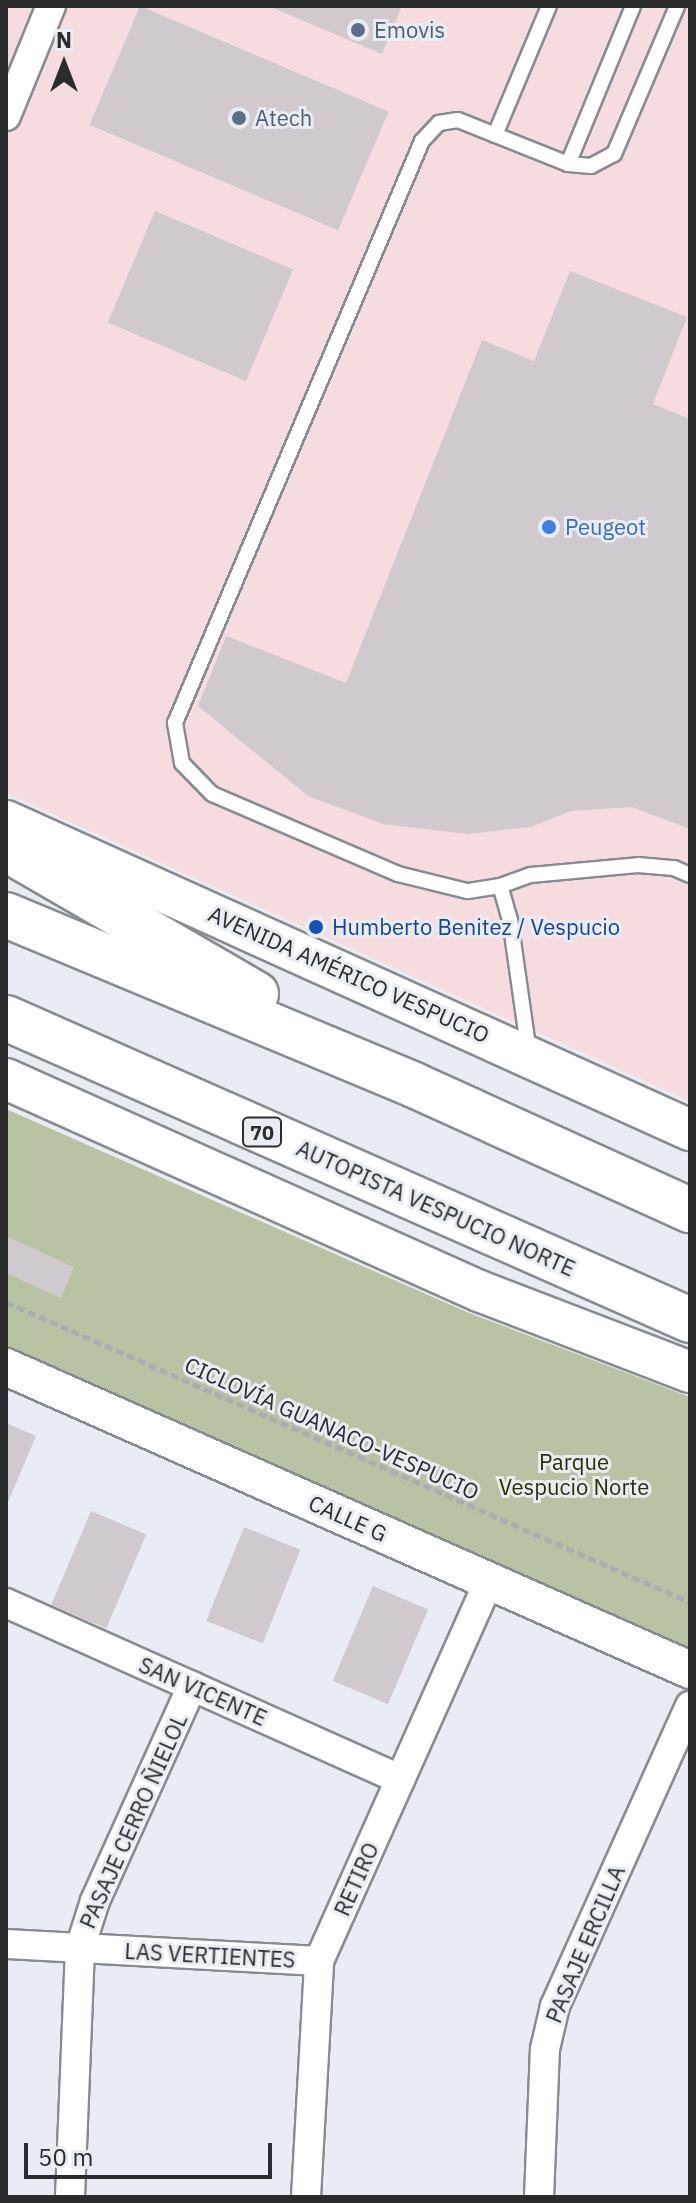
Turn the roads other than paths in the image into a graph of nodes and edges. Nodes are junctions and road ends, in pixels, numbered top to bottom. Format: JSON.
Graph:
{"nodes":[{"id":1,"x":51,"y":6,"type":"edge"},
{"id":2,"x":549,"y":6,"type":"edge"},
{"id":3,"x":633,"y":6,"type":"edge"},
{"id":4,"x":677,"y":6,"type":"edge"},
{"id":5,"x":6,"y":116,"type":"edge"},
{"id":6,"x":495,"y":135,"type":"junction"},
{"id":7,"x":568,"y":164,"type":"junction"},
{"id":8,"x":6,"y":821,"type":"edge"},
{"id":9,"x":6,"y":849,"type":"edge"},
{"id":10,"x":690,"y":875,"type":"edge"},
{"id":11,"x":500,"y":886,"type":"junction"},
{"id":12,"x":6,"y":915,"type":"edge"},
{"id":13,"x":6,"y":1018,"type":"edge"},
{"id":14,"x":529,"y":1055,"type":"junction"},
{"id":15,"x":6,"y":1079,"type":"edge"},
{"id":16,"x":414,"y":1085,"type":"junction"},
{"id":17,"x":690,"y":1130,"type":"edge"},
{"id":18,"x":690,"y":1210,"type":"edge"},
{"id":19,"x":690,"y":1320,"type":"edge"},
{"id":20,"x":6,"y":1367,"type":"edge"},
{"id":21,"x":690,"y":1372,"type":"edge"},
{"id":22,"x":489,"y":1581,"type":"junction"},
{"id":23,"x":6,"y":1603,"type":"edge"},
{"id":24,"x":690,"y":1670,"type":"edge"},
{"id":25,"x":192,"y":1686,"type":"junction"},
{"id":26,"x":690,"y":1706,"type":"edge"},
{"id":27,"x":400,"y":1779,"type":"junction"},
{"id":28,"x":6,"y":1944,"type":"edge"},
{"id":29,"x":80,"y":1948,"type":"junction"},
{"id":30,"x":319,"y":1961,"type":"junction"},
{"id":31,"x":70,"y":2197,"type":"edge"},
{"id":32,"x":306,"y":2197,"type":"edge"},
{"id":33,"x":539,"y":2197,"type":"edge"}],
"edges":[{"from":1,"to":5,"type":"street"},
{"from":2,"to":6,"type":"lane"},
{"from":3,"to":7,"type":"lane"},
{"from":4,"to":7,"type":"lane"},
{"from":6,"to":7,"type":"lane"},
{"from":6,"to":11,"type":"lane"},
{"from":8,"to":14,"type":"main road","name":"AVENIDA AMÉRICO VESPUCIO"},
{"from":9,"to":16,"type":"highway"},
{"from":10,"to":11,"type":"lane"},
{"from":11,"to":14,"type":"lane"},
{"from":12,"to":16,"type":"highway"},
{"from":13,"to":19,"type":"highway","name":"AUTOPISTA VESPUCIO NORTE","number":"70"},
{"from":14,"to":17,"type":"main road","name":"AVENIDA AMÉRICO VESPUCIO"},
{"from":15,"to":21,"type":"main road"},
{"from":16,"to":18,"type":"highway"},
{"from":20,"to":22,"type":"street","name":"CALLE G"},
{"from":22,"to":24,"type":"street","name":"CALLE G"},
{"from":22,"to":27,"type":"street","name":"RETIRO"},
{"from":23,"to":25,"type":"street","name":"SAN VICENTE"},
{"from":25,"to":27,"type":"street","name":"SAN VICENTE"},
{"from":25,"to":29,"type":"street","name":"PASAJE CERRO ÑIELOL"},
{"from":26,"to":33,"type":"street","name":"PASAJE ERCILLA"},
{"from":27,"to":30,"type":"street","name":"RETIRO"},
{"from":28,"to":29,"type":"street","name":"LAS VERTIENTES"},
{"from":29,"to":30,"type":"street","name":"LAS VERTIENTES"},
{"from":29,"to":31,"type":"street","name":"PASAJE CERRO ÑIELOL"},
{"from":30,"to":32,"type":"street","name":"RETIRO"}]}
